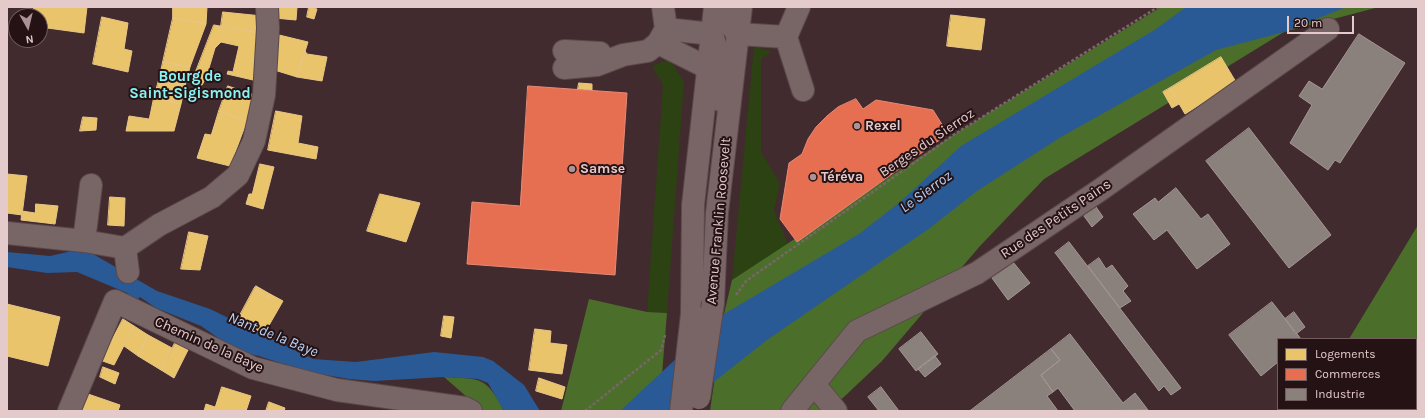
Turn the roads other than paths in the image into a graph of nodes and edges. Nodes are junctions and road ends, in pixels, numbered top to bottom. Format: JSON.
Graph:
{"nodes":[{"id":1,"x":267,"y":7,"type":"edge"},
{"id":2,"x":715,"y":7,"type":"edge"},
{"id":3,"x":725,"y":7,"type":"edge"},
{"id":4,"x":741,"y":7,"type":"edge"},
{"id":5,"x":799,"y":7,"type":"edge"},
{"id":6,"x":665,"y":20,"type":"edge"},
{"id":7,"x":1328,"y":29,"type":"dead end"},
{"id":8,"x":712,"y":34,"type":"junction"},
{"id":9,"x":738,"y":34,"type":"junction"},
{"id":10,"x":786,"y":37,"type":"junction"},
{"id":11,"x":564,"y":60,"type":"dead end"},
{"id":12,"x":708,"y":68,"type":"junction"},
{"id":13,"x":803,"y":90,"type":"dead end"},
{"id":14,"x":722,"y":170,"type":"junction"},
{"id":15,"x":91,"y":185,"type":"dead end"},
{"id":16,"x":7,"y":233,"type":"edge"},
{"id":17,"x":84,"y":241,"type":"junction"},
{"id":18,"x":125,"y":248,"type":"junction"},
{"id":19,"x":128,"y":272,"type":"dead end"},
{"id":20,"x":814,"y":384,"type":"junction"},
{"id":21,"x":698,"y":405,"type":"edge"},
{"id":22,"x":69,"y":411,"type":"edge"},
{"id":23,"x":471,"y":411,"type":"edge"},
{"id":24,"x":681,"y":411,"type":"edge"},
{"id":25,"x":792,"y":411,"type":"edge"},
{"id":26,"x":836,"y":411,"type":"edge"}],
"edges":[{"from":1,"to":18,"type":"street"},
{"from":2,"to":8,"type":"main road","name":"Avenue Franklin Roosevelt"},
{"from":3,"to":9,"type":"street"},
{"from":4,"to":9,"type":"main road","name":"Avenue Franklin Roosevelt"},
{"from":5,"to":10,"type":"street"},
{"from":6,"to":8,"type":"street"},
{"from":6,"to":11,"type":"street"},
{"from":6,"to":12,"type":"street"},
{"from":7,"to":20,"type":"street","name":"Rue des Petits Pains"},
{"from":8,"to":12,"type":"main road","name":"Avenue Franklin Roosevelt"},
{"from":8,"to":14,"type":"street"},
{"from":9,"to":10,"type":"street"},
{"from":9,"to":14,"type":"main road","name":"Avenue Franklin Roosevelt"},
{"from":10,"to":13,"type":"street"},
{"from":12,"to":24,"type":"main road","name":"Avenue Franklin Roosevelt","bridge":true},
{"from":14,"to":21,"type":"main road","name":"Avenue Franklin Roosevelt","bridge":true},
{"from":15,"to":17,"type":"street"},
{"from":16,"to":17,"type":"street"},
{"from":17,"to":18,"type":"street"},
{"from":18,"to":19,"type":"street"},
{"from":20,"to":25,"type":"street","name":"Rue des Petits Pains"},
{"from":20,"to":26,"type":"street"},
{"from":22,"to":23,"type":"street","name":"Chemin de la Baye"}]}
